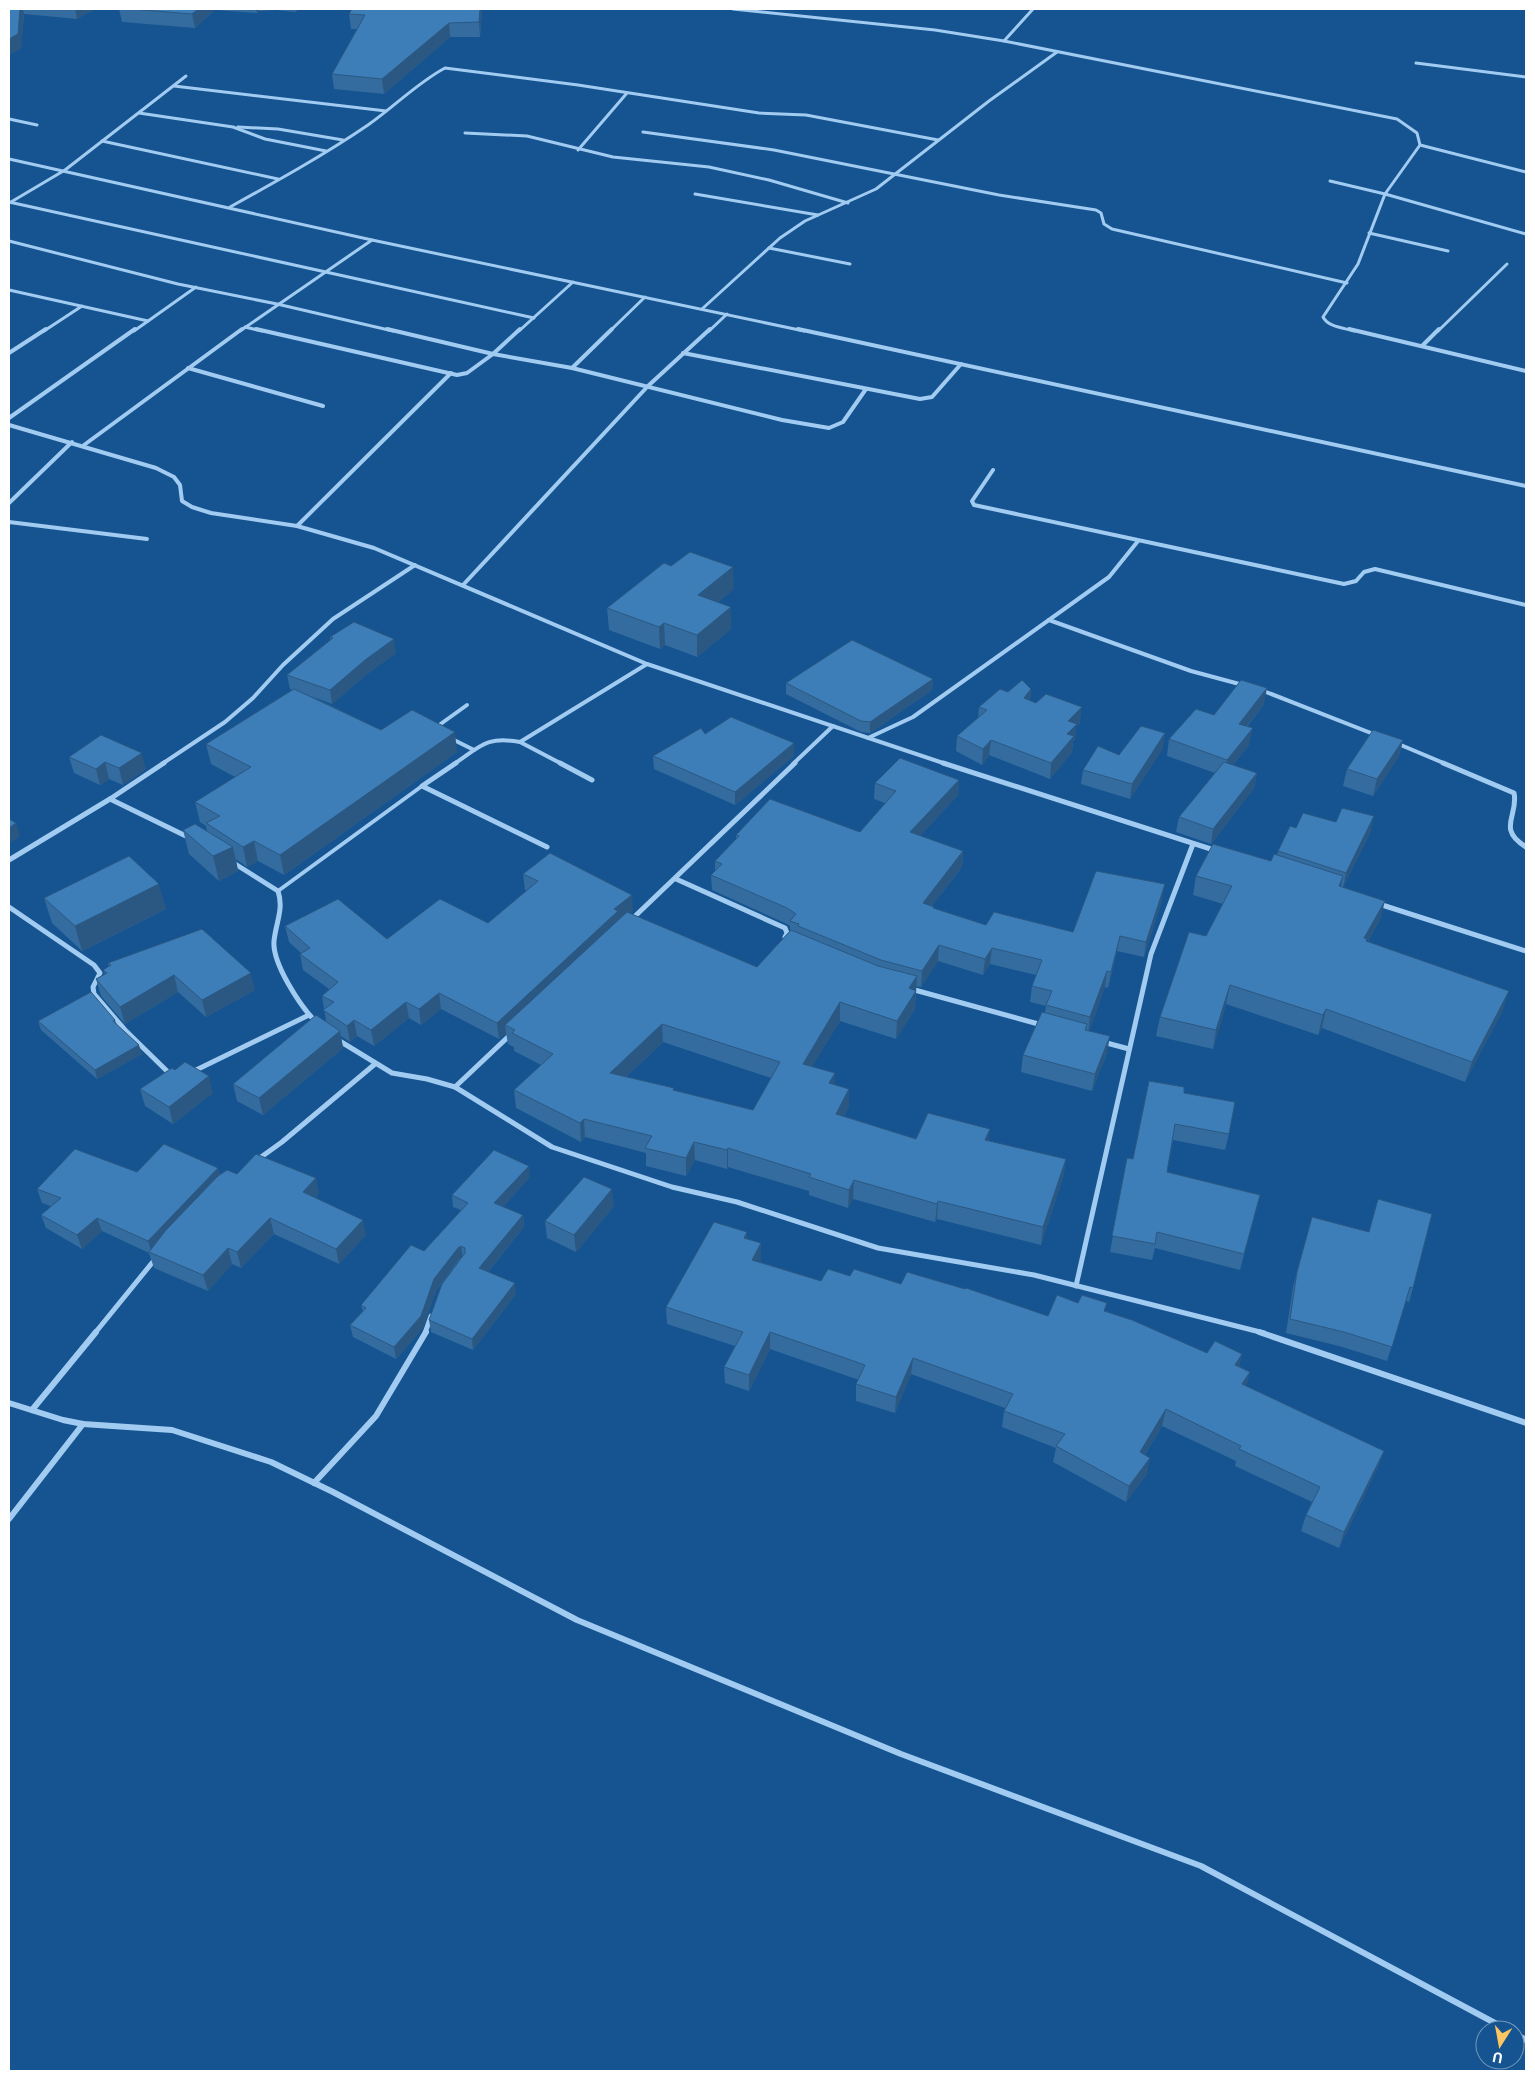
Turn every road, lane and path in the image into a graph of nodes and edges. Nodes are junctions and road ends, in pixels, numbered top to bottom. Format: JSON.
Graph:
{"nodes":[{"id":1,"x":733,"y":9,"type":"edge"},
{"id":2,"x":1033,"y":9,"type":"edge"},
{"id":3,"x":1004,"y":41,"type":"junction"},
{"id":4,"x":1057,"y":52,"type":"junction"},
{"id":5,"x":1416,"y":63,"type":"dead end"},
{"id":6,"x":186,"y":76,"type":"dead end"},
{"id":7,"x":1526,"y":77,"type":"edge"},
{"id":8,"x":174,"y":86,"type":"junction"},
{"id":9,"x":627,"y":93,"type":"junction"},
{"id":10,"x":386,"y":111,"type":"junction"},
{"id":11,"x":139,"y":113,"type":"junction"},
{"id":12,"x":9,"y":119,"type":"edge"},
{"id":13,"x":37,"y":125,"type":"dead end"},
{"id":14,"x":233,"y":127,"type":"junction"},
{"id":15,"x":643,"y":132,"type":"dead end"},
{"id":16,"x":465,"y":133,"type":"dead end"},
{"id":17,"x":344,"y":140,"type":"junction"},
{"id":18,"x":938,"y":140,"type":"junction"},
{"id":19,"x":102,"y":141,"type":"junction"},
{"id":20,"x":1420,"y":145,"type":"junction"},
{"id":21,"x":578,"y":150,"type":"junction"},
{"id":22,"x":326,"y":151,"type":"junction"},
{"id":23,"x":9,"y":159,"type":"edge"},
{"id":24,"x":64,"y":170,"type":"junction"},
{"id":25,"x":1526,"y":172,"type":"edge"},
{"id":26,"x":896,"y":174,"type":"junction"},
{"id":27,"x":278,"y":180,"type":"junction"},
{"id":28,"x":1330,"y":181,"type":"dead end"},
{"id":29,"x":695,"y":194,"type":"dead end"},
{"id":30,"x":1385,"y":194,"type":"junction"},
{"id":31,"x":9,"y":202,"type":"edge"},
{"id":32,"x":848,"y":203,"type":"junction"},
{"id":33,"x":230,"y":208,"type":"junction"},
{"id":34,"x":820,"y":215,"type":"junction"},
{"id":35,"x":1369,"y":233,"type":"junction"},
{"id":36,"x":1526,"y":234,"type":"edge"},
{"id":37,"x":372,"y":240,"type":"junction"},
{"id":38,"x":9,"y":241,"type":"edge"},
{"id":39,"x":769,"y":248,"type":"junction"},
{"id":40,"x":1448,"y":251,"type":"dead end"},
{"id":41,"x":850,"y":264,"type":"dead end"},
{"id":42,"x":1507,"y":264,"type":"dead end"},
{"id":43,"x":324,"y":272,"type":"junction"},
{"id":44,"x":573,"y":282,"type":"junction"},
{"id":45,"x":1347,"y":283,"type":"junction"},
{"id":46,"x":196,"y":288,"type":"junction"},
{"id":47,"x":9,"y":290,"type":"edge"},
{"id":48,"x":645,"y":297,"type":"junction"},
{"id":49,"x":276,"y":304,"type":"junction"},
{"id":50,"x":82,"y":306,"type":"junction"},
{"id":51,"x":702,"y":309,"type":"junction"},
{"id":52,"x":727,"y":314,"type":"junction"},
{"id":53,"x":534,"y":318,"type":"junction"},
{"id":54,"x":148,"y":321,"type":"junction"},
{"id":55,"x":245,"y":327,"type":"junction"},
{"id":56,"x":1422,"y":346,"type":"junction"},
{"id":57,"x":9,"y":353,"type":"edge"},
{"id":58,"x":493,"y":354,"type":"junction"},
{"id":59,"x":683,"y":354,"type":"junction"},
{"id":60,"x":960,"y":364,"type":"junction"},
{"id":61,"x":188,"y":368,"type":"junction"},
{"id":62,"x":572,"y":368,"type":"junction"},
{"id":63,"x":1526,"y":371,"type":"edge"},
{"id":64,"x":451,"y":373,"type":"junction"},
{"id":65,"x":648,"y":386,"type":"junction"},
{"id":66,"x":866,"y":389,"type":"junction"},
{"id":67,"x":323,"y":406,"type":"dead end"},
{"id":68,"x":9,"y":418,"type":"edge"},
{"id":69,"x":9,"y":425,"type":"edge"},
{"id":70,"x":72,"y":442,"type":"junction"},
{"id":71,"x":84,"y":445,"type":"junction"},
{"id":72,"x":993,"y":470,"type":"dead end"},
{"id":73,"x":1526,"y":486,"type":"edge"},
{"id":74,"x":9,"y":503,"type":"edge"},
{"id":75,"x":9,"y":522,"type":"edge"},
{"id":76,"x":297,"y":526,"type":"junction"},
{"id":77,"x":147,"y":539,"type":"dead end"},
{"id":78,"x":1138,"y":541,"type":"junction"},
{"id":79,"x":415,"y":566,"type":"junction"},
{"id":80,"x":463,"y":585,"type":"junction"},
{"id":81,"x":1526,"y":604,"type":"edge"},
{"id":82,"x":1049,"y":620,"type":"junction"},
{"id":83,"x":647,"y":664,"type":"junction"},
{"id":84,"x":467,"y":705,"type":"dead end"},
{"id":85,"x":832,"y":726,"type":"junction"},
{"id":86,"x":868,"y":739,"type":"junction"},
{"id":87,"x":520,"y":742,"type":"junction"},
{"id":88,"x":474,"y":750,"type":"junction"},
{"id":89,"x":592,"y":780,"type":"dead end"},
{"id":90,"x":422,"y":786,"type":"junction"},
{"id":91,"x":110,"y":799,"type":"junction"},
{"id":92,"x":193,"y":839,"type":"edge"},
{"id":93,"x":1193,"y":844,"type":"junction"},
{"id":94,"x":547,"y":847,"type":"dead end"},
{"id":95,"x":1526,"y":848,"type":"edge"},
{"id":96,"x":1221,"y":853,"type":"edge"},
{"id":97,"x":224,"y":858,"type":"edge"},
{"id":98,"x":9,"y":860,"type":"edge"},
{"id":99,"x":676,"y":879,"type":"junction"},
{"id":100,"x":278,"y":892,"type":"junction"},
{"id":101,"x":1369,"y":901,"type":"edge"},
{"id":102,"x":9,"y":907,"type":"edge"},
{"id":103,"x":628,"y":923,"type":"edge"},
{"id":104,"x":798,"y":946,"type":"edge"},
{"id":105,"x":1526,"y":952,"type":"edge"},
{"id":106,"x":908,"y":988,"type":"edge"},
{"id":107,"x":309,"y":1015,"type":"junction"},
{"id":108,"x":320,"y":1026,"type":"edge"},
{"id":109,"x":1052,"y":1028,"type":"edge"},
{"id":110,"x":512,"y":1032,"type":"edge"},
{"id":111,"x":334,"y":1037,"type":"edge"},
{"id":112,"x":1101,"y":1041,"type":"edge"},
{"id":113,"x":1130,"y":1049,"type":"junction"},
{"id":114,"x":375,"y":1064,"type":"junction"},
{"id":115,"x":185,"y":1076,"type":"edge"},
{"id":116,"x":176,"y":1080,"type":"edge"},
{"id":117,"x":455,"y":1087,"type":"junction"},
{"id":118,"x":251,"y":1164,"type":"edge"},
{"id":119,"x":160,"y":1254,"type":"edge"},
{"id":120,"x":1076,"y":1286,"type":"junction"},
{"id":121,"x":434,"y":1308,"type":"edge"},
{"id":122,"x":9,"y":1403,"type":"edge"},
{"id":123,"x":32,"y":1410,"type":"junction"},
{"id":124,"x":83,"y":1424,"type":"junction"},
{"id":125,"x":1526,"y":1424,"type":"edge"},
{"id":126,"x":314,"y":1482,"type":"junction"},
{"id":127,"x":9,"y":1519,"type":"edge"},
{"id":128,"x":1489,"y":2020,"type":"edge"}],
"edges":[{"from":1,"to":3,"type":"street"},
{"from":2,"to":3,"type":"street"},
{"from":3,"to":4,"type":"street"},
{"from":4,"to":18,"type":"street"},
{"from":4,"to":20,"type":"street"},
{"from":5,"to":7,"type":"street"},
{"from":6,"to":8,"type":"street"},
{"from":8,"to":10,"type":"street"},
{"from":8,"to":11,"type":"street"},
{"from":9,"to":10,"type":"street"},
{"from":9,"to":18,"type":"street"},
{"from":9,"to":21,"type":"street"},
{"from":10,"to":17,"type":"street"},
{"from":11,"to":14,"type":"street"},
{"from":11,"to":19,"type":"street"},
{"from":12,"to":13,"type":"street"},
{"from":14,"to":17,"type":"street"},
{"from":14,"to":22,"type":"street"},
{"from":15,"to":26,"type":"street"},
{"from":16,"to":21,"type":"street"},
{"from":17,"to":22,"type":"street"},
{"from":18,"to":26,"type":"street"},
{"from":19,"to":24,"type":"street"},
{"from":19,"to":27,"type":"street"},
{"from":20,"to":25,"type":"street"},
{"from":20,"to":30,"type":"street"},
{"from":21,"to":32,"type":"street"},
{"from":22,"to":27,"type":"street"},
{"from":23,"to":24,"type":"street"},
{"from":24,"to":31,"type":"street"},
{"from":24,"to":33,"type":"street"},
{"from":26,"to":32,"type":"street"},
{"from":26,"to":45,"type":"street"},
{"from":27,"to":33,"type":"street"},
{"from":28,"to":30,"type":"street"},
{"from":29,"to":34,"type":"street"},
{"from":30,"to":35,"type":"street"},
{"from":30,"to":36,"type":"street"},
{"from":31,"to":43,"type":"street"},
{"from":32,"to":34,"type":"street"},
{"from":33,"to":37,"type":"street"},
{"from":34,"to":39,"type":"street"},
{"from":35,"to":40,"type":"street"},
{"from":35,"to":45,"type":"street"},
{"from":37,"to":43,"type":"street"},
{"from":37,"to":44,"type":"street"},
{"from":38,"to":46,"type":"street"},
{"from":39,"to":41,"type":"street"},
{"from":39,"to":51,"type":"street"},
{"from":42,"to":56,"type":"street"},
{"from":43,"to":49,"type":"street"},
{"from":43,"to":53,"type":"street"},
{"from":44,"to":48,"type":"street"},
{"from":44,"to":53,"type":"street"},
{"from":45,"to":56,"type":"street"},
{"from":46,"to":49,"type":"street"},
{"from":46,"to":54,"type":"street"},
{"from":47,"to":50,"type":"street"},
{"from":48,"to":51,"type":"street"},
{"from":48,"to":62,"type":"street"},
{"from":49,"to":55,"type":"street"},
{"from":49,"to":58,"type":"street"},
{"from":50,"to":54,"type":"street"},
{"from":50,"to":57,"type":"street"},
{"from":51,"to":52,"type":"street"},
{"from":52,"to":59,"type":"street"},
{"from":52,"to":60,"type":"street"},
{"from":53,"to":58,"type":"street"},
{"from":54,"to":68,"type":"street"},
{"from":55,"to":61,"type":"street"},
{"from":55,"to":64,"type":"street"},
{"from":56,"to":63,"type":"street"},
{"from":58,"to":62,"type":"street"},
{"from":58,"to":64,"type":"street"},
{"from":59,"to":65,"type":"street"},
{"from":59,"to":66,"type":"street"},
{"from":60,"to":66,"type":"street"},
{"from":60,"to":73,"type":"street"},
{"from":61,"to":67,"type":"street"},
{"from":61,"to":71,"type":"street"},
{"from":62,"to":65,"type":"street"},
{"from":64,"to":76,"type":"street"},
{"from":65,"to":66,"type":"street"},
{"from":65,"to":80,"type":"street"},
{"from":69,"to":70,"type":"street"},
{"from":70,"to":71,"type":"street"},
{"from":70,"to":74,"type":"street"},
{"from":71,"to":76,"type":"street"},
{"from":72,"to":78,"type":"street"},
{"from":75,"to":77,"type":"street"},
{"from":76,"to":79,"type":"street"},
{"from":78,"to":81,"type":"street"},
{"from":78,"to":82,"type":"street"},
{"from":79,"to":80,"type":"street"},
{"from":79,"to":91,"type":"street"},
{"from":80,"to":83,"type":"street"},
{"from":82,"to":86,"type":"street"},
{"from":82,"to":95,"type":"street"},
{"from":83,"to":85,"type":"street"},
{"from":83,"to":87,"type":"street"},
{"from":84,"to":88,"type":"street"},
{"from":85,"to":86,"type":"street"},
{"from":85,"to":99,"type":"street"},
{"from":86,"to":93,"type":"street"},
{"from":87,"to":88,"type":"street"},
{"from":87,"to":89,"type":"street"},
{"from":88,"to":90,"type":"street"},
{"from":90,"to":94,"type":"street"},
{"from":90,"to":100,"type":"lane"},
{"from":91,"to":92,"type":"street"},
{"from":91,"to":98,"type":"street"},
{"from":93,"to":96,"type":"street"},
{"from":93,"to":113,"type":"street"},
{"from":97,"to":100,"type":"street"},
{"from":99,"to":103,"type":"street"},
{"from":99,"to":104,"type":"street"},
{"from":100,"to":107,"type":"street"},
{"from":101,"to":105,"type":"street"},
{"from":102,"to":116,"type":"street"},
{"from":106,"to":109,"type":"street"},
{"from":107,"to":108,"type":"street"},
{"from":107,"to":115,"type":"street"},
{"from":110,"to":117,"type":"street"},
{"from":111,"to":114,"type":"street"},
{"from":112,"to":113,"type":"street"},
{"from":113,"to":120,"type":"street"},
{"from":114,"to":117,"type":"street"},
{"from":114,"to":118,"type":"street"},
{"from":117,"to":120,"type":"street"},
{"from":119,"to":123,"type":"street"},
{"from":120,"to":125,"type":"street"},
{"from":121,"to":126,"type":"street"},
{"from":122,"to":123,"type":"street"},
{"from":123,"to":124,"type":"street"},
{"from":124,"to":126,"type":"street"},
{"from":124,"to":127,"type":"street"},
{"from":126,"to":128,"type":"street"}]}
